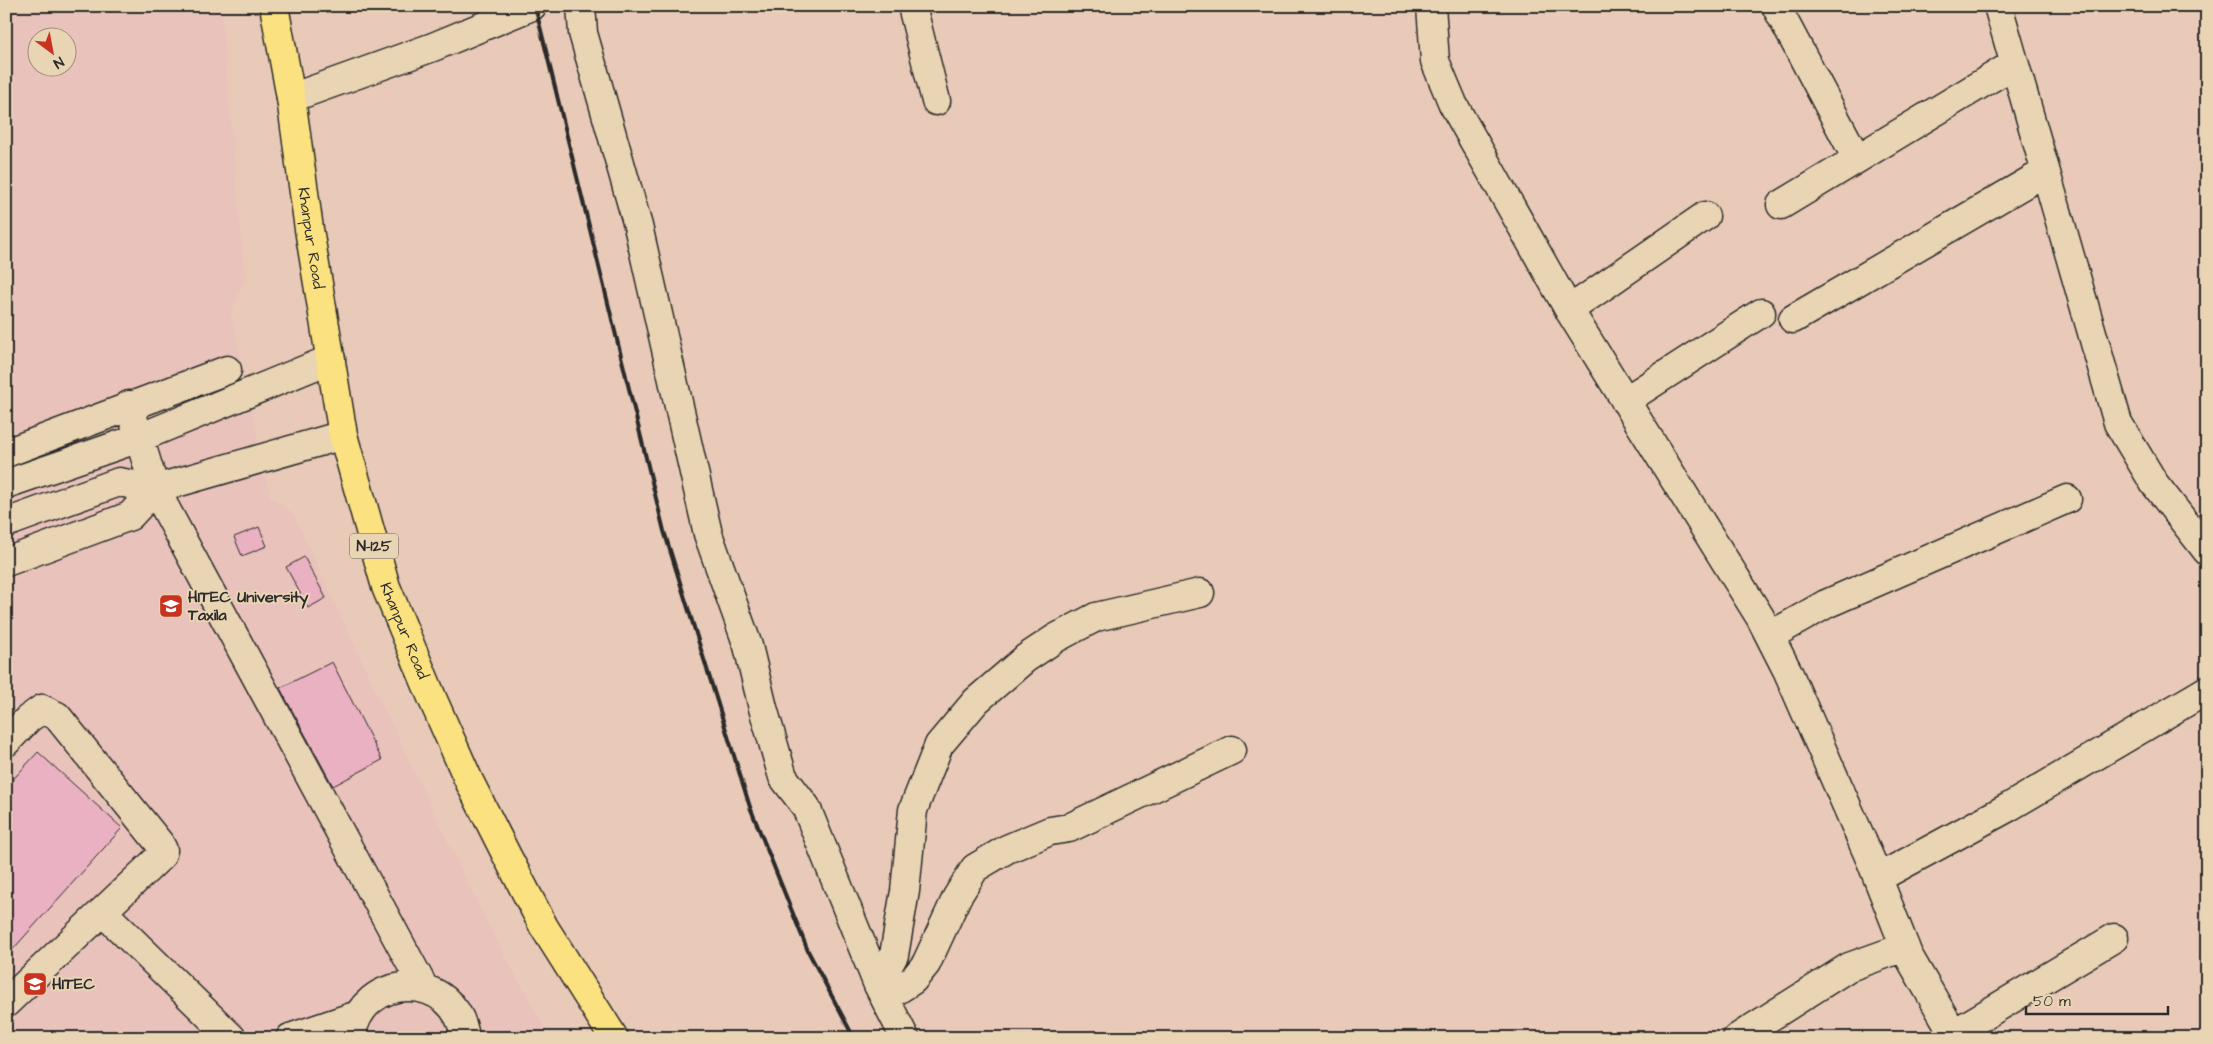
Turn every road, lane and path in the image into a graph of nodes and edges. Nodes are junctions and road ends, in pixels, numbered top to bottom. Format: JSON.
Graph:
{"nodes":[{"id":1,"x":274,"y":6,"type":"edge"},
{"id":2,"x":532,"y":6,"type":"edge"},
{"id":3,"x":580,"y":6,"type":"edge"},
{"id":4,"x":912,"y":6,"type":"edge"},
{"id":5,"x":1431,"y":6,"type":"edge"},
{"id":6,"x":1776,"y":6,"type":"edge"},
{"id":7,"x":1998,"y":6,"type":"edge"},
{"id":8,"x":2014,"y":64,"type":"junction"},
{"id":9,"x":291,"y":98,"type":"junction"},
{"id":10,"x":936,"y":101,"type":"dead end"},
{"id":11,"x":1856,"y":160,"type":"junction"},
{"id":12,"x":2045,"y":172,"type":"junction"},
{"id":13,"x":1781,"y":205,"type":"dead end"},
{"id":14,"x":1705,"y":216,"type":"dead end"},
{"id":15,"x":1568,"y":310,"type":"junction"},
{"id":16,"x":1761,"y":313,"type":"dead end"},
{"id":17,"x":1793,"y":319,"type":"dead end"},
{"id":18,"x":331,"y":359,"type":"junction"},
{"id":19,"x":227,"y":370,"type":"dead end"},
{"id":20,"x":1625,"y":401,"type":"junction"},
{"id":21,"x":129,"y":405,"type":"junction"},
{"id":22,"x":343,"y":435,"type":"junction"},
{"id":23,"x":140,"y":438,"type":"junction"},
{"id":24,"x":6,"y":453,"type":"edge"},
{"id":25,"x":6,"y":484,"type":"edge"},
{"id":26,"x":155,"y":489,"type":"junction"},
{"id":27,"x":2066,"y":499,"type":"dead end"},
{"id":28,"x":6,"y":523,"type":"edge"},
{"id":29,"x":2207,"y":551,"type":"edge"},
{"id":30,"x":6,"y":562,"type":"edge"},
{"id":31,"x":1200,"y":593,"type":"dead end"},
{"id":32,"x":1770,"y":636,"type":"junction"},
{"id":33,"x":2207,"y":690,"type":"edge"},
{"id":34,"x":6,"y":742,"type":"edge"},
{"id":35,"x":1232,"y":750,"type":"dead end"},
{"id":36,"x":1878,"y":878,"type":"junction"},
{"id":37,"x":103,"y":912,"type":"junction"},
{"id":38,"x":2114,"y":938,"type":"dead end"},
{"id":39,"x":1905,"y":946,"type":"junction"},
{"id":40,"x":424,"y":988,"type":"junction"},
{"id":41,"x":881,"y":992,"type":"junction"},
{"id":42,"x":6,"y":1003,"type":"edge"},
{"id":43,"x":355,"y":1026,"type":"edge"},
{"id":44,"x":1952,"y":1036,"type":"edge"},
{"id":45,"x":232,"y":1038,"type":"edge"},
{"id":46,"x":290,"y":1038,"type":"edge"},
{"id":47,"x":465,"y":1038,"type":"edge"},
{"id":48,"x":614,"y":1038,"type":"edge"},
{"id":49,"x":905,"y":1038,"type":"edge"},
{"id":50,"x":1736,"y":1038,"type":"edge"}],
"edges":[{"from":1,"to":9,"type":"highway","name":"Khanpur Road","number":"N-125"},
{"from":2,"to":9,"type":"street"},
{"from":3,"to":41,"type":"street"},
{"from":4,"to":10,"type":"street"},
{"from":5,"to":15,"type":"street"},
{"from":6,"to":11,"type":"street"},
{"from":7,"to":8,"type":"street"},
{"from":8,"to":11,"type":"street"},
{"from":8,"to":12,"type":"street"},
{"from":9,"to":18,"type":"highway","name":"Khanpur Road","number":"N-125"},
{"from":11,"to":13,"type":"street"},
{"from":12,"to":17,"type":"street"},
{"from":12,"to":29,"type":"street"},
{"from":14,"to":15,"type":"street"},
{"from":15,"to":20,"type":"street"},
{"from":16,"to":20,"type":"street"},
{"from":18,"to":22,"type":"highway","name":"Khanpur Road","number":"N-125"},
{"from":18,"to":23,"type":"street"},
{"from":19,"to":21,"type":"street"},
{"from":20,"to":32,"type":"street"},
{"from":21,"to":23,"type":"street"},
{"from":21,"to":24,"type":"street"},
{"from":22,"to":26,"type":"street"},
{"from":22,"to":48,"type":"highway","name":"Khanpur Road","number":"N-125"},
{"from":23,"to":25,"type":"street"},
{"from":23,"to":26,"type":"street"},
{"from":26,"to":28,"type":"street"},
{"from":26,"to":30,"type":"street"},
{"from":26,"to":40,"type":"street"},
{"from":27,"to":32,"type":"street"},
{"from":31,"to":41,"type":"street"},
{"from":32,"to":36,"type":"street"},
{"from":33,"to":36,"type":"street"},
{"from":34,"to":37,"type":"street"},
{"from":35,"to":41,"type":"street"},
{"from":36,"to":39,"type":"street"},
{"from":37,"to":42,"type":"street"},
{"from":37,"to":45,"type":"street"},
{"from":38,"to":44,"type":"street"},
{"from":39,"to":44,"type":"street"},
{"from":39,"to":50,"type":"street"},
{"from":40,"to":43,"type":"street"},
{"from":40,"to":47,"type":"street"},
{"from":41,"to":49,"type":"street"},
{"from":43,"to":46,"type":"street"}]}
